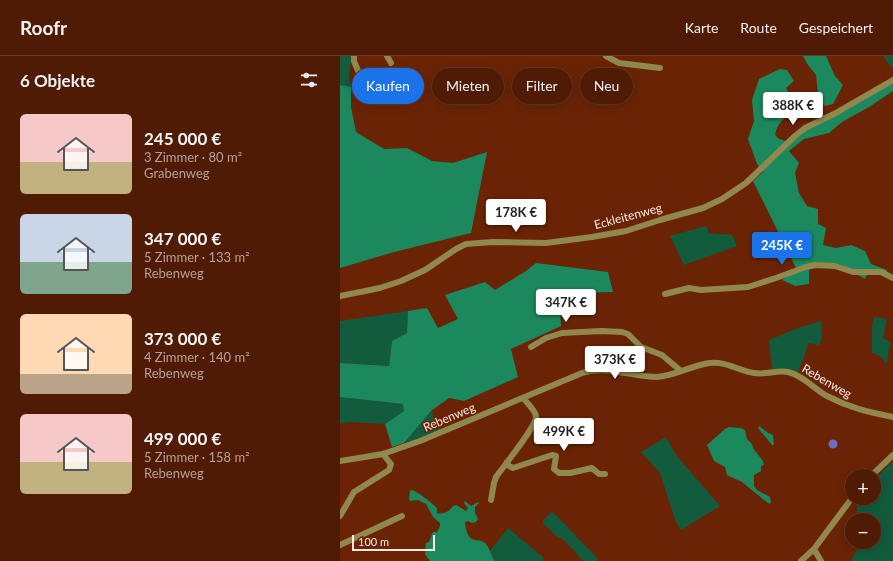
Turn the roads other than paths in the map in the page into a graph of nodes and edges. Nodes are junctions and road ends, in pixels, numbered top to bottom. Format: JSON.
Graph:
{"nodes":[{"id":1,"x":354,"y":56,"type":"edge"},
{"id":2,"x":387,"y":56,"type":"edge"},
{"id":3,"x":606,"y":56,"type":"edge"},
{"id":4,"x":390,"y":63,"type":"dead end"},
{"id":5,"x":357,"y":68,"type":"edge"},
{"id":6,"x":660,"y":68,"type":"dead end"},
{"id":7,"x":893,"y":80,"type":"edge"},
{"id":8,"x":893,"y":278,"type":"edge"},
{"id":9,"x":665,"y":294,"type":"dead end"},
{"id":10,"x":340,"y":296,"type":"edge"},
{"id":11,"x":531,"y":347,"type":"dead end"},
{"id":12,"x":681,"y":370,"type":"junction"},
{"id":13,"x":523,"y":398,"type":"junction"},
{"id":14,"x":893,"y":418,"type":"edge"},
{"id":15,"x":383,"y":454,"type":"junction"},
{"id":16,"x":893,"y":455,"type":"edge"},
{"id":17,"x":340,"y":461,"type":"edge"},
{"id":18,"x":508,"y":462,"type":"junction"},
{"id":19,"x":879,"y":469,"type":"edge"},
{"id":20,"x":605,"y":474,"type":"dead end"},
{"id":21,"x":491,"y":500,"type":"dead end"},
{"id":22,"x":847,"y":505,"type":"edge"},
{"id":23,"x":340,"y":516,"type":"edge"},
{"id":24,"x":402,"y":516,"type":"dead end"},
{"id":25,"x":340,"y":545,"type":"edge"},
{"id":26,"x":814,"y":548,"type":"junction"},
{"id":27,"x":801,"y":561,"type":"edge"},
{"id":28,"x":821,"y":561,"type":"edge"}],
"edges":[{"from":1,"to":5,"type":"street"},
{"from":2,"to":4,"type":"street"},
{"from":3,"to":6,"type":"street"},
{"from":7,"to":10,"type":"street","name":"Eckleitenweg"},
{"from":8,"to":9,"type":"street"},
{"from":11,"to":12,"type":"street"},
{"from":12,"to":13,"type":"street","name":"Rebenweg"},
{"from":12,"to":14,"type":"street","name":"Rebenweg"},
{"from":13,"to":15,"type":"street","name":"Rebenweg"},
{"from":13,"to":18,"type":"street"},
{"from":15,"to":17,"type":"street","name":"Rebenweg"},
{"from":15,"to":23,"type":"street"},
{"from":16,"to":19,"type":"street"},
{"from":18,"to":20,"type":"street"},
{"from":18,"to":21,"type":"street"},
{"from":22,"to":26,"type":"street"},
{"from":24,"to":25,"type":"street"},
{"from":26,"to":27,"type":"street"},
{"from":26,"to":28,"type":"street"}]}
